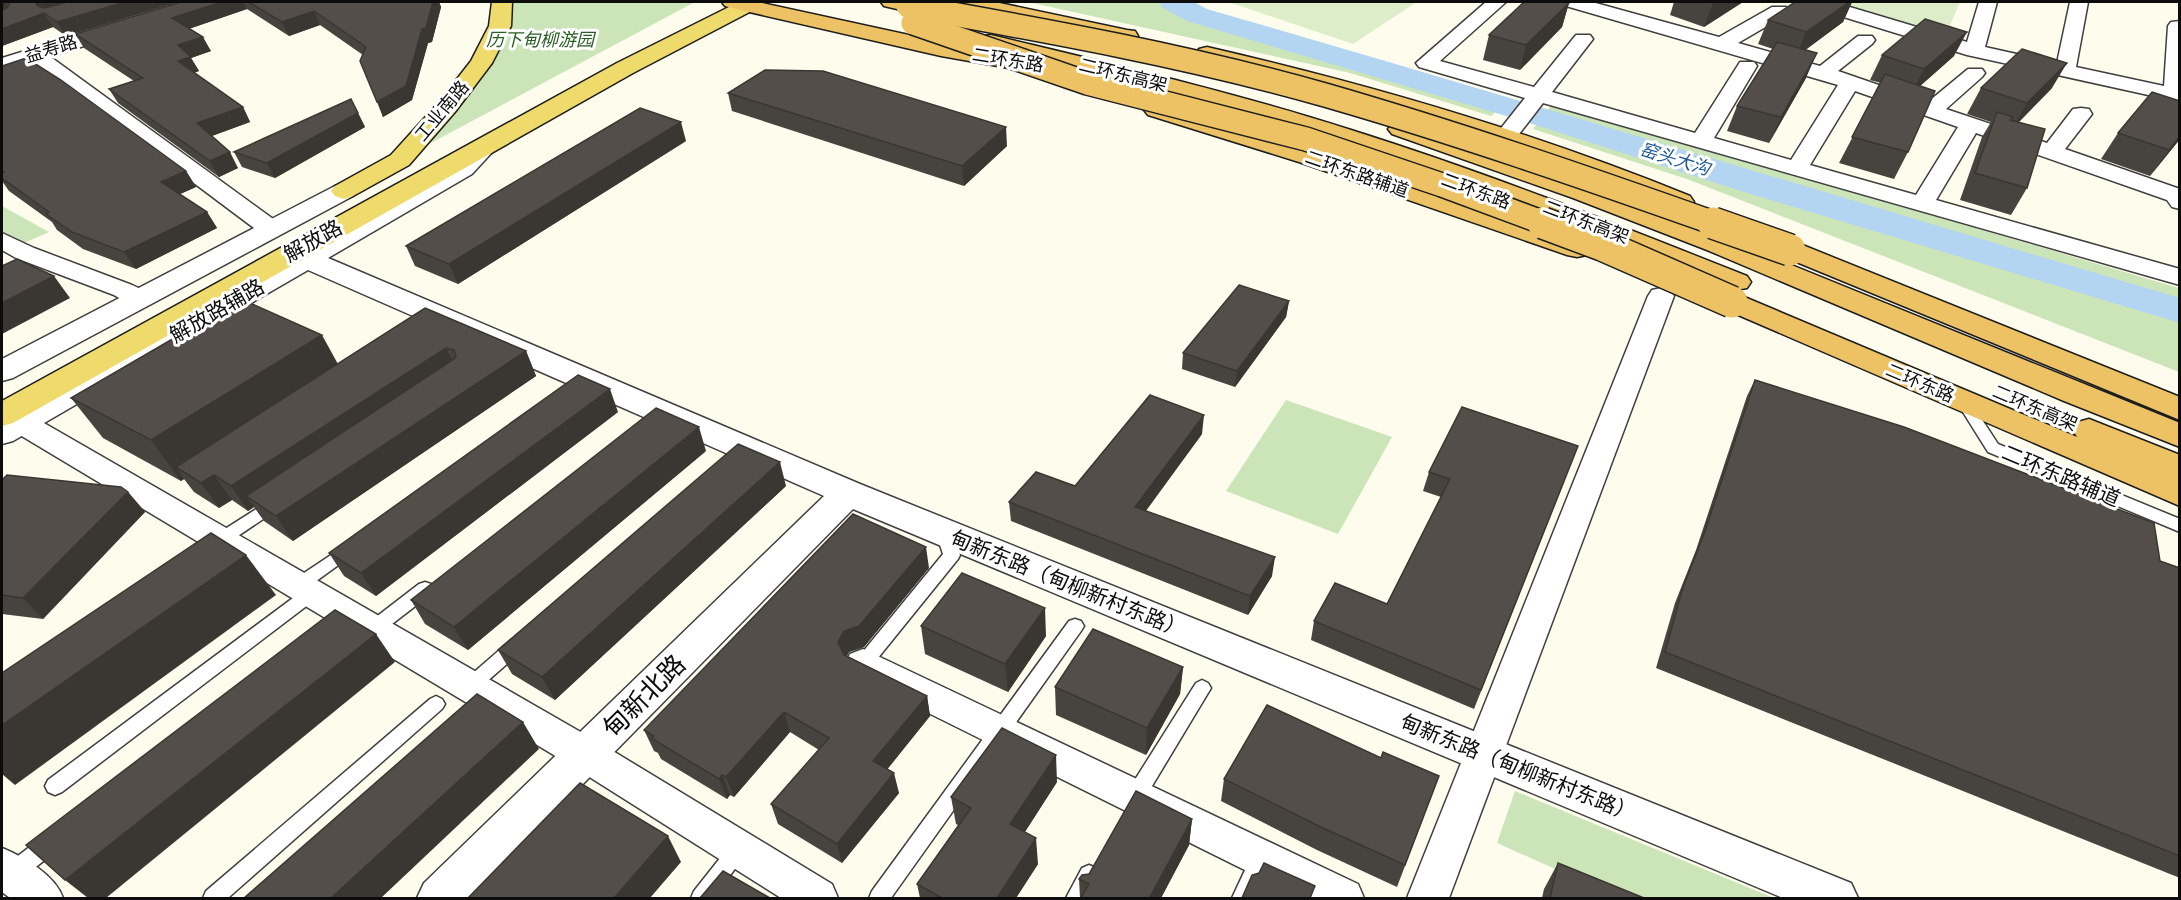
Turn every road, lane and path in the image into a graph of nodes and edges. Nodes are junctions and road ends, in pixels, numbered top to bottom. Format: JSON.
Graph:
{"nodes":[{"id":1,"x":203,"y":2,"type":"edge"},
{"id":2,"x":502,"y":2,"type":"edge"},
{"id":3,"x":712,"y":2,"type":"edge"},
{"id":4,"x":832,"y":2,"type":"edge"},
{"id":5,"x":969,"y":2,"type":"edge"},
{"id":6,"x":1497,"y":2,"type":"edge"},
{"id":7,"x":1573,"y":2,"type":"edge"},
{"id":8,"x":1815,"y":2,"type":"edge"},
{"id":9,"x":1988,"y":2,"type":"edge"},
{"id":10,"x":2079,"y":2,"type":"edge"},
{"id":11,"x":744,"y":3,"type":"edge"},
{"id":12,"x":897,"y":8,"type":"edge"},
{"id":13,"x":1779,"y":11,"type":"edge"},
{"id":14,"x":2178,"y":26,"type":"dead end"},
{"id":15,"x":1092,"y":29,"type":"junction"},
{"id":16,"x":1583,"y":39,"type":"dead end"},
{"id":17,"x":1865,"y":40,"type":"dead end"},
{"id":18,"x":1725,"y":43,"type":"junction"},
{"id":19,"x":1974,"y":51,"type":"junction"},
{"id":20,"x":34,"y":54,"type":"junction"},
{"id":21,"x":979,"y":56,"type":"joint"},
{"id":22,"x":2,"y":64,"type":"edge"},
{"id":23,"x":615,"y":65,"type":"junction"},
{"id":24,"x":1747,"y":66,"type":"dead end"},
{"id":25,"x":2066,"y":68,"type":"edge"},
{"id":26,"x":1823,"y":73,"type":"junction"},
{"id":27,"x":1975,"y":73,"type":"dead end"},
{"id":28,"x":1850,"y":82,"type":"junction"},
{"id":29,"x":1536,"y":95,"type":"junction"},
{"id":30,"x":2177,"y":95,"type":"edge"},
{"id":31,"x":1932,"y":111,"type":"junction"},
{"id":32,"x":2080,"y":114,"type":"dead end"},
{"id":33,"x":1971,"y":124,"type":"junction"},
{"id":34,"x":1508,"y":133,"type":"junction"},
{"id":35,"x":1702,"y":139,"type":"dead end"},
{"id":36,"x":489,"y":143,"type":"junction"},
{"id":37,"x":2052,"y":152,"type":"junction"},
{"id":38,"x":1798,"y":165,"type":"dead end"},
{"id":39,"x":382,"y":180,"type":"junction"},
{"id":40,"x":344,"y":191,"type":"joint"},
{"id":41,"x":2180,"y":202,"type":"edge"},
{"id":42,"x":1922,"y":204,"type":"junction"},
{"id":43,"x":270,"y":229,"type":"junction"},
{"id":44,"x":5,"y":246,"type":"edge"},
{"id":45,"x":1790,"y":250,"type":"junction"},
{"id":46,"x":306,"y":259,"type":"junction"},
{"id":47,"x":2180,"y":277,"type":"edge"},
{"id":48,"x":1661,"y":296,"type":"dead end"},
{"id":49,"x":138,"y":298,"type":"junction"},
{"id":50,"x":1732,"y":302,"type":"junction"},
{"id":51,"x":2,"y":371,"type":"edge"},
{"id":52,"x":2,"y":390,"type":"edge"},
{"id":53,"x":1963,"y":401,"type":"junction"},
{"id":54,"x":2180,"y":409,"type":"edge"},
{"id":55,"x":8,"y":423,"type":"edge"},
{"id":56,"x":2180,"y":436,"type":"edge"},
{"id":57,"x":2180,"y":468,"type":"edge"},
{"id":58,"x":849,"y":493,"type":"junction"},
{"id":59,"x":2180,"y":494,"type":"edge"},
{"id":60,"x":285,"y":497,"type":"edge"},
{"id":61,"x":2180,"y":526,"type":"edge"},
{"id":62,"x":944,"y":533,"type":"junction"},
{"id":63,"x":210,"y":540,"type":"junction"},
{"id":64,"x":361,"y":540,"type":"edge"},
{"id":65,"x":441,"y":577,"type":"edge"},
{"id":66,"x":305,"y":589,"type":"junction"},
{"id":67,"x":351,"y":623,"type":"junction"},
{"id":68,"x":1075,"y":626,"type":"dead end"},
{"id":69,"x":526,"y":637,"type":"edge"},
{"id":70,"x":863,"y":664,"type":"joint"},
{"id":71,"x":470,"y":687,"type":"junction"},
{"id":72,"x":1202,"y":688,"type":"dead end"},
{"id":73,"x":435,"y":704,"type":"dead end"},
{"id":74,"x":999,"y":730,"type":"junction"},
{"id":75,"x":585,"y":754,"type":"junction"},
{"id":76,"x":1484,"y":755,"type":"junction"},
{"id":77,"x":55,"y":786,"type":"dead end"},
{"id":78,"x":1128,"y":808,"type":"junction"},
{"id":79,"x":70,"y":829,"type":"edge"},
{"id":80,"x":739,"y":850,"type":"junction"},
{"id":81,"x":1099,"y":858,"type":"edge"},
{"id":82,"x":1261,"y":858,"type":"junction"},
{"id":83,"x":6,"y":870,"type":"edge"},
{"id":84,"x":42,"y":898,"type":"edge"},
{"id":85,"x":213,"y":898,"type":"edge"},
{"id":86,"x":440,"y":898,"type":"edge"},
{"id":87,"x":701,"y":898,"type":"edge"},
{"id":88,"x":817,"y":898,"type":"edge"},
{"id":89,"x":879,"y":898,"type":"edge"},
{"id":90,"x":1076,"y":898,"type":"edge"},
{"id":91,"x":1242,"y":898,"type":"edge"},
{"id":92,"x":1344,"y":898,"type":"edge"},
{"id":93,"x":1428,"y":898,"type":"edge"},
{"id":94,"x":1835,"y":898,"type":"edge"}],
"edges":[{"from":1,"to":20,"type":"street","name":"益寿路"},
{"from":2,"to":39,"type":"main road","name":"工业南路"},
{"from":3,"to":23,"type":"main road","name":"解放路"},
{"from":4,"to":12,"type":"highway","name":"二环东高架"},
{"from":5,"to":15,"type":"highway","name":"二环东路"},
{"from":6,"to":29,"type":"street"},
{"from":7,"to":18,"type":"street"},
{"from":8,"to":19,"type":"street"},
{"from":9,"to":19,"type":"street"},
{"from":10,"to":25,"type":"street"},
{"from":11,"to":21,"type":"highway","name":"二环东路"},
{"from":11,"to":23,"type":"main road","name":"解放路"},
{"from":12,"to":45,"type":"highway","bridge":true},
{"from":12,"to":50,"type":"highway","bridge":true},
{"from":12,"to":56,"type":"highway","name":"二环东高架","bridge":true},
{"from":12,"to":57,"type":"highway","name":"二环东高架","bridge":true},
{"from":13,"to":18,"type":"street"},
{"from":14,"to":30,"type":"street"},
{"from":15,"to":34,"type":"highway"},
{"from":15,"to":45,"type":"highway","name":"二环东路"},
{"from":16,"to":29,"type":"street"},
{"from":17,"to":26,"type":"street"},
{"from":18,"to":26,"type":"street"},
{"from":19,"to":30,"type":"street"},
{"from":20,"to":22,"type":"street","name":"益寿路"},
{"from":20,"to":43,"type":"street"},
{"from":21,"to":50,"type":"highway","name":"二环东路辅道"},
{"from":23,"to":36,"type":"main road","name":"解放路"},
{"from":23,"to":39,"type":"main road","name":"解放路"},
{"from":24,"to":35,"type":"street"},
{"from":26,"to":28,"type":"street"},
{"from":27,"to":31,"type":"street"},
{"from":28,"to":31,"type":"street"},
{"from":28,"to":38,"type":"street"},
{"from":29,"to":34,"type":"street"},
{"from":29,"to":42,"type":"street"},
{"from":31,"to":33,"type":"street"},
{"from":32,"to":37,"type":"street"},
{"from":33,"to":37,"type":"street"},
{"from":33,"to":42,"type":"street"},
{"from":34,"to":45,"type":"highway"},
{"from":36,"to":46,"type":"street","name":"解放路辅路"},
{"from":36,"to":55,"type":"main road","name":"解放路"},
{"from":37,"to":41,"type":"street"},
{"from":39,"to":40,"type":"main road"},
{"from":39,"to":52,"type":"main road","name":"解放路"},
{"from":40,"to":43,"type":"street"},
{"from":42,"to":47,"type":"street"},
{"from":43,"to":49,"type":"street"},
{"from":44,"to":49,"type":"street"},
{"from":45,"to":54,"type":"highway","name":"二环东路"},
{"from":46,"to":55,"type":"street","name":"解放路辅路"},
{"from":46,"to":58,"type":"street","name":"甸新东路（甸柳新村东路）"},
{"from":48,"to":76,"type":"street"},
{"from":49,"to":51,"type":"street"},
{"from":50,"to":53,"type":"highway","name":"二环东路"},
{"from":53,"to":59,"type":"highway","name":"二环东路"},
{"from":53,"to":61,"type":"lane","name":"二环东路辅道"},
{"from":55,"to":63,"type":"street"},
{"from":58,"to":62,"type":"street","name":"甸新东路（甸柳新村东路）"},
{"from":58,"to":75,"type":"street","name":"甸新北路"},
{"from":60,"to":63,"type":"lane"},
{"from":62,"to":70,"type":"lane"},
{"from":62,"to":76,"type":"street","name":"甸新东路（甸柳新村东路）"},
{"from":63,"to":66,"type":"street"},
{"from":64,"to":66,"type":"lane"},
{"from":65,"to":67,"type":"lane"},
{"from":66,"to":67,"type":"street"},
{"from":66,"to":77,"type":"lane"},
{"from":67,"to":71,"type":"street"},
{"from":68,"to":74,"type":"lane"},
{"from":69,"to":71,"type":"lane"},
{"from":70,"to":74,"type":"street"},
{"from":71,"to":75,"type":"street"},
{"from":72,"to":78,"type":"lane"},
{"from":73,"to":85,"type":"lane"},
{"from":74,"to":78,"type":"street"},
{"from":74,"to":89,"type":"lane"},
{"from":75,"to":80,"type":"street"},
{"from":75,"to":86,"type":"street","name":"甸新北路"},
{"from":76,"to":93,"type":"street"},
{"from":76,"to":94,"type":"street","name":"甸新东路（甸柳新村东路）"},
{"from":78,"to":82,"type":"street"},
{"from":79,"to":83,"type":"lane"},
{"from":80,"to":87,"type":"lane"},
{"from":80,"to":88,"type":"street"},
{"from":81,"to":90,"type":"lane"},
{"from":82,"to":91,"type":"lane"},
{"from":82,"to":92,"type":"street"},
{"from":83,"to":84,"type":"street"}]}
